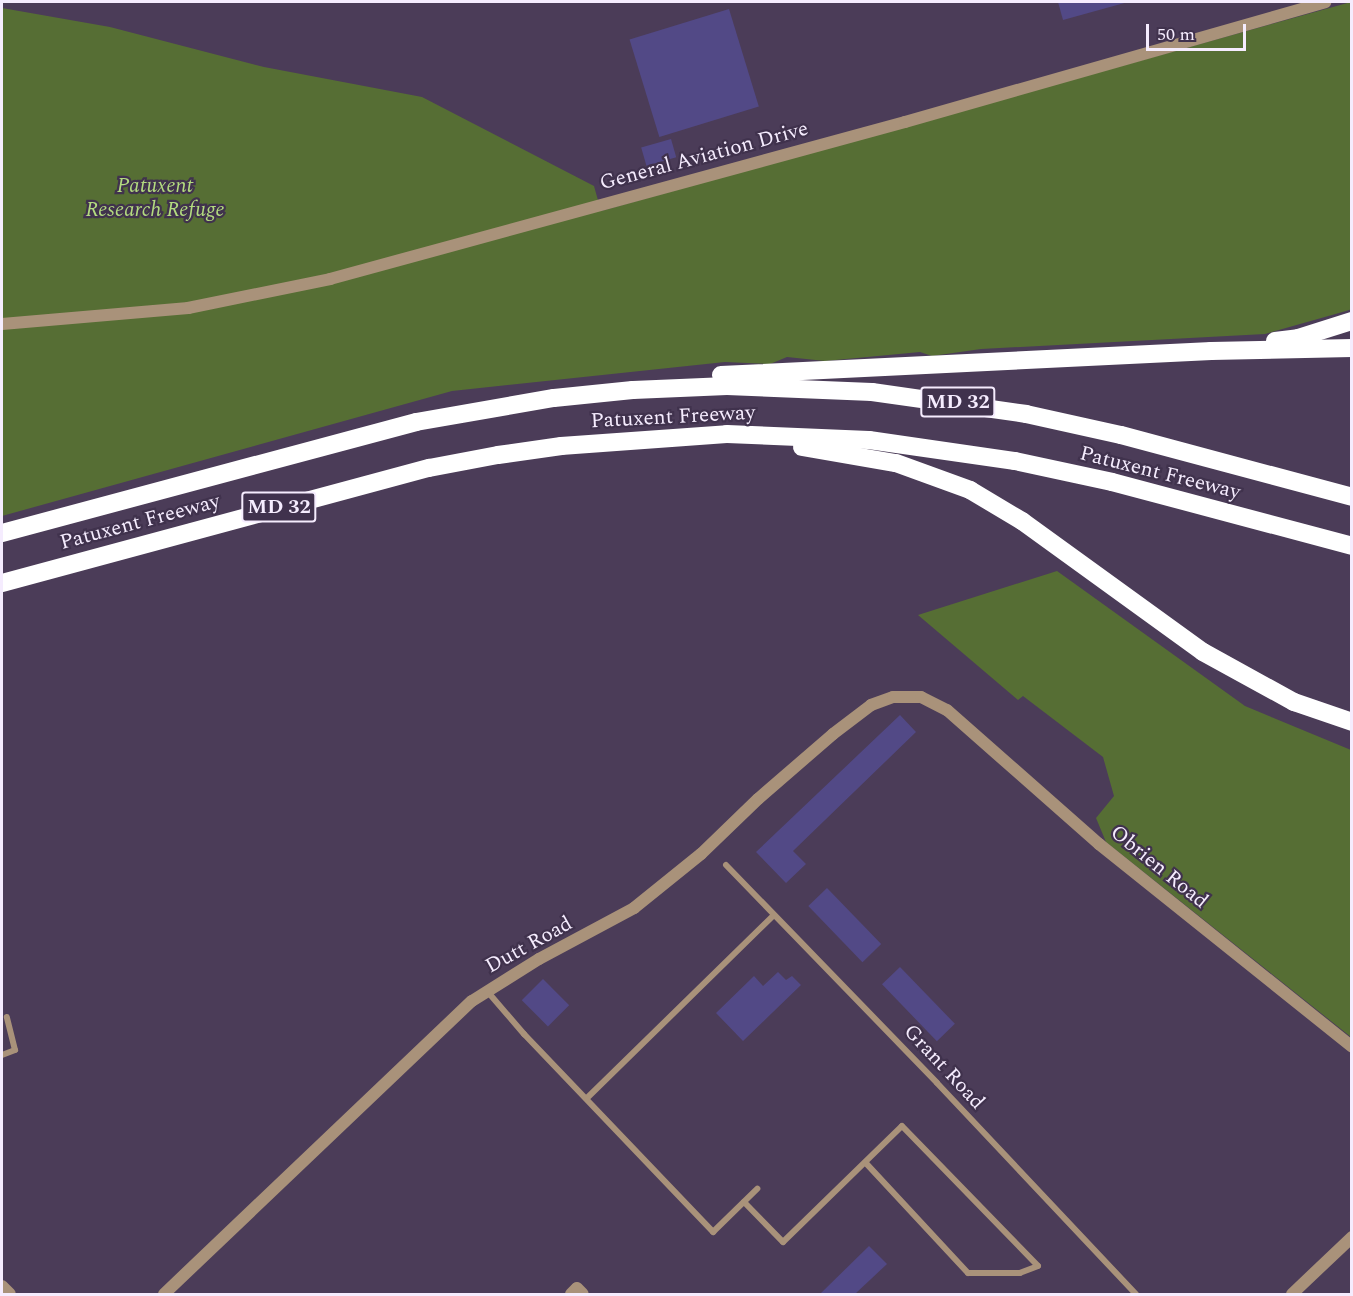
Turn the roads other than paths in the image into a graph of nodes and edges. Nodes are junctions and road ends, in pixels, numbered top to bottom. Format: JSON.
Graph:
{"nodes":[{"id":1,"x":1325,"y":2,"type":"edge"},
{"id":2,"x":1352,"y":321,"type":"edge"},
{"id":3,"x":2,"y":324,"type":"edge"},
{"id":4,"x":1352,"y":348,"type":"edge"},
{"id":5,"x":1211,"y":351,"type":"junction"},
{"id":6,"x":554,"y":398,"type":"junction"},
{"id":7,"x":561,"y":446,"type":"junction"},
{"id":8,"x":1352,"y":497,"type":"edge"},
{"id":9,"x":2,"y":533,"type":"edge"},
{"id":10,"x":1352,"y":546,"type":"edge"},
{"id":11,"x":2,"y":583,"type":"edge"},
{"id":12,"x":947,"y":710,"type":"joint"},
{"id":13,"x":1352,"y":722,"type":"edge"},
{"id":14,"x":726,"y":865,"type":"dead end"},
{"id":15,"x":773,"y":916,"type":"junction"},
{"id":16,"x":486,"y":991,"type":"junction"},
{"id":17,"x":7,"y":1017,"type":"dead end"},
{"id":18,"x":1352,"y":1047,"type":"edge"},
{"id":19,"x":2,"y":1055,"type":"edge"},
{"id":20,"x":587,"y":1098,"type":"junction"},
{"id":21,"x":865,"y":1162,"type":"junction"},
{"id":22,"x":757,"y":1189,"type":"dead end"},
{"id":23,"x":744,"y":1202,"type":"junction"},
{"id":24,"x":1352,"y":1237,"type":"edge"},
{"id":25,"x":2,"y":1286,"type":"edge"},
{"id":26,"x":10,"y":1294,"type":"edge"},
{"id":27,"x":164,"y":1294,"type":"edge"},
{"id":28,"x":1136,"y":1294,"type":"edge"},
{"id":29,"x":1292,"y":1294,"type":"edge"}],
"edges":[{"from":1,"to":3,"type":"street","name":"General Aviation Drive"},
{"from":2,"to":5,"type":"highway"},
{"from":4,"to":5,"type":"highway"},
{"from":5,"to":6,"type":"highway"},
{"from":6,"to":8,"type":"highway","name":"Patuxent Freeway","number":"MD 32"},
{"from":6,"to":9,"type":"highway","name":"Patuxent Freeway","number":"MD 32"},
{"from":7,"to":10,"type":"highway","name":"Patuxent Freeway","number":"MD 32"},
{"from":7,"to":11,"type":"highway","name":"Patuxent Freeway","number":"MD 32"},
{"from":7,"to":13,"type":"highway"},
{"from":12,"to":16,"type":"street","name":"Dutt Road"},
{"from":12,"to":18,"type":"street","name":"Obrien Road"},
{"from":14,"to":15,"type":"lane","name":"Grant Road"},
{"from":15,"to":20,"type":"lane"},
{"from":15,"to":28,"type":"lane","name":"Grant Road"},
{"from":16,"to":20,"type":"lane"},
{"from":16,"to":27,"type":"street","name":"Dutt Road"},
{"from":17,"to":19,"type":"lane"},
{"from":20,"to":23,"type":"lane"},
{"from":21,"to":21,"type":"lane"},
{"from":21,"to":23,"type":"lane"},
{"from":22,"to":23,"type":"lane"},
{"from":24,"to":29,"type":"street"},
{"from":25,"to":26,"type":"street"}]}
